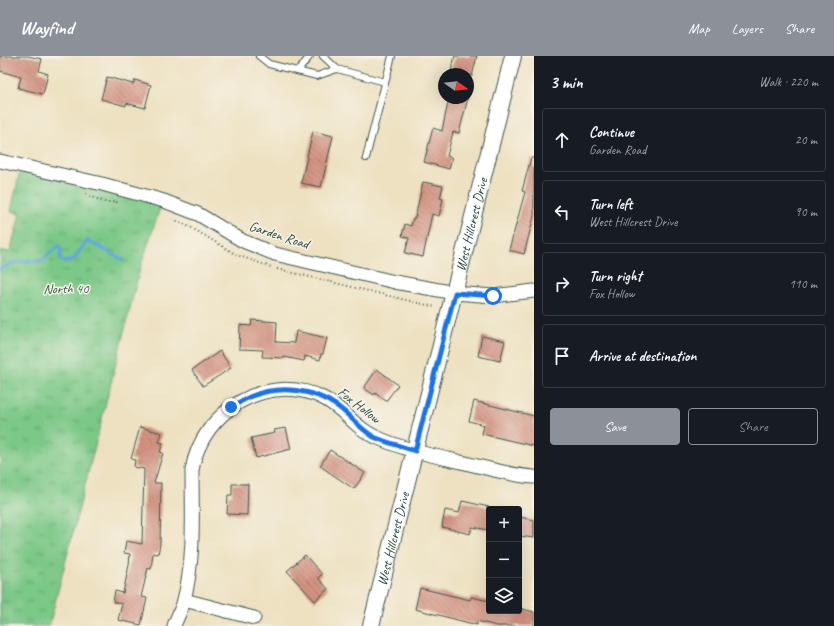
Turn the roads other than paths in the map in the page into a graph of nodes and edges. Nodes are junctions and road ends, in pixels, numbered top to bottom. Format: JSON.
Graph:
{"nodes":[{"id":1,"x":310,"y":56,"type":"edge"},
{"id":2,"x":324,"y":56,"type":"edge"},
{"id":3,"x":392,"y":56,"type":"edge"},
{"id":4,"x":513,"y":56,"type":"edge"},
{"id":5,"x":260,"y":58,"type":"edge"},
{"id":6,"x":338,"y":69,"type":"junction"},
{"id":7,"x":298,"y":71,"type":"junction"},
{"id":8,"x":385,"y":82,"type":"junction"},
{"id":9,"x":366,"y":158,"type":"dead end"},
{"id":10,"x":0,"y":161,"type":"edge"},
{"id":11,"x":534,"y":291,"type":"edge"},
{"id":12,"x":455,"y":293,"type":"junction"},
{"id":13,"x":415,"y":451,"type":"junction"},
{"id":14,"x":534,"y":477,"type":"edge"},
{"id":15,"x":184,"y":600,"type":"junction"},
{"id":16,"x":254,"y":618,"type":"dead end"},
{"id":17,"x":174,"y":626,"type":"edge"},
{"id":18,"x":371,"y":626,"type":"edge"}],
"edges":[{"from":1,"to":7,"type":"lane"},
{"from":2,"to":6,"type":"lane"},
{"from":3,"to":8,"type":"lane"},
{"from":4,"to":12,"type":"street","name":"West Hillcrest Drive"},
{"from":5,"to":7,"type":"lane"},
{"from":6,"to":7,"type":"lane"},
{"from":6,"to":8,"type":"lane"},
{"from":8,"to":9,"type":"lane"},
{"from":10,"to":12,"type":"street","name":"Garden Road"},
{"from":11,"to":12,"type":"street","name":"Garden Road"},
{"from":12,"to":13,"type":"street","name":"West Hillcrest Drive"},
{"from":13,"to":14,"type":"street","name":"Fox Hollow"},
{"from":13,"to":15,"type":"street","name":"Fox Hollow"},
{"from":13,"to":18,"type":"street","name":"West Hillcrest Drive"},
{"from":15,"to":16,"type":"street"},
{"from":15,"to":17,"type":"street","name":"Fox Hollow"}]}
